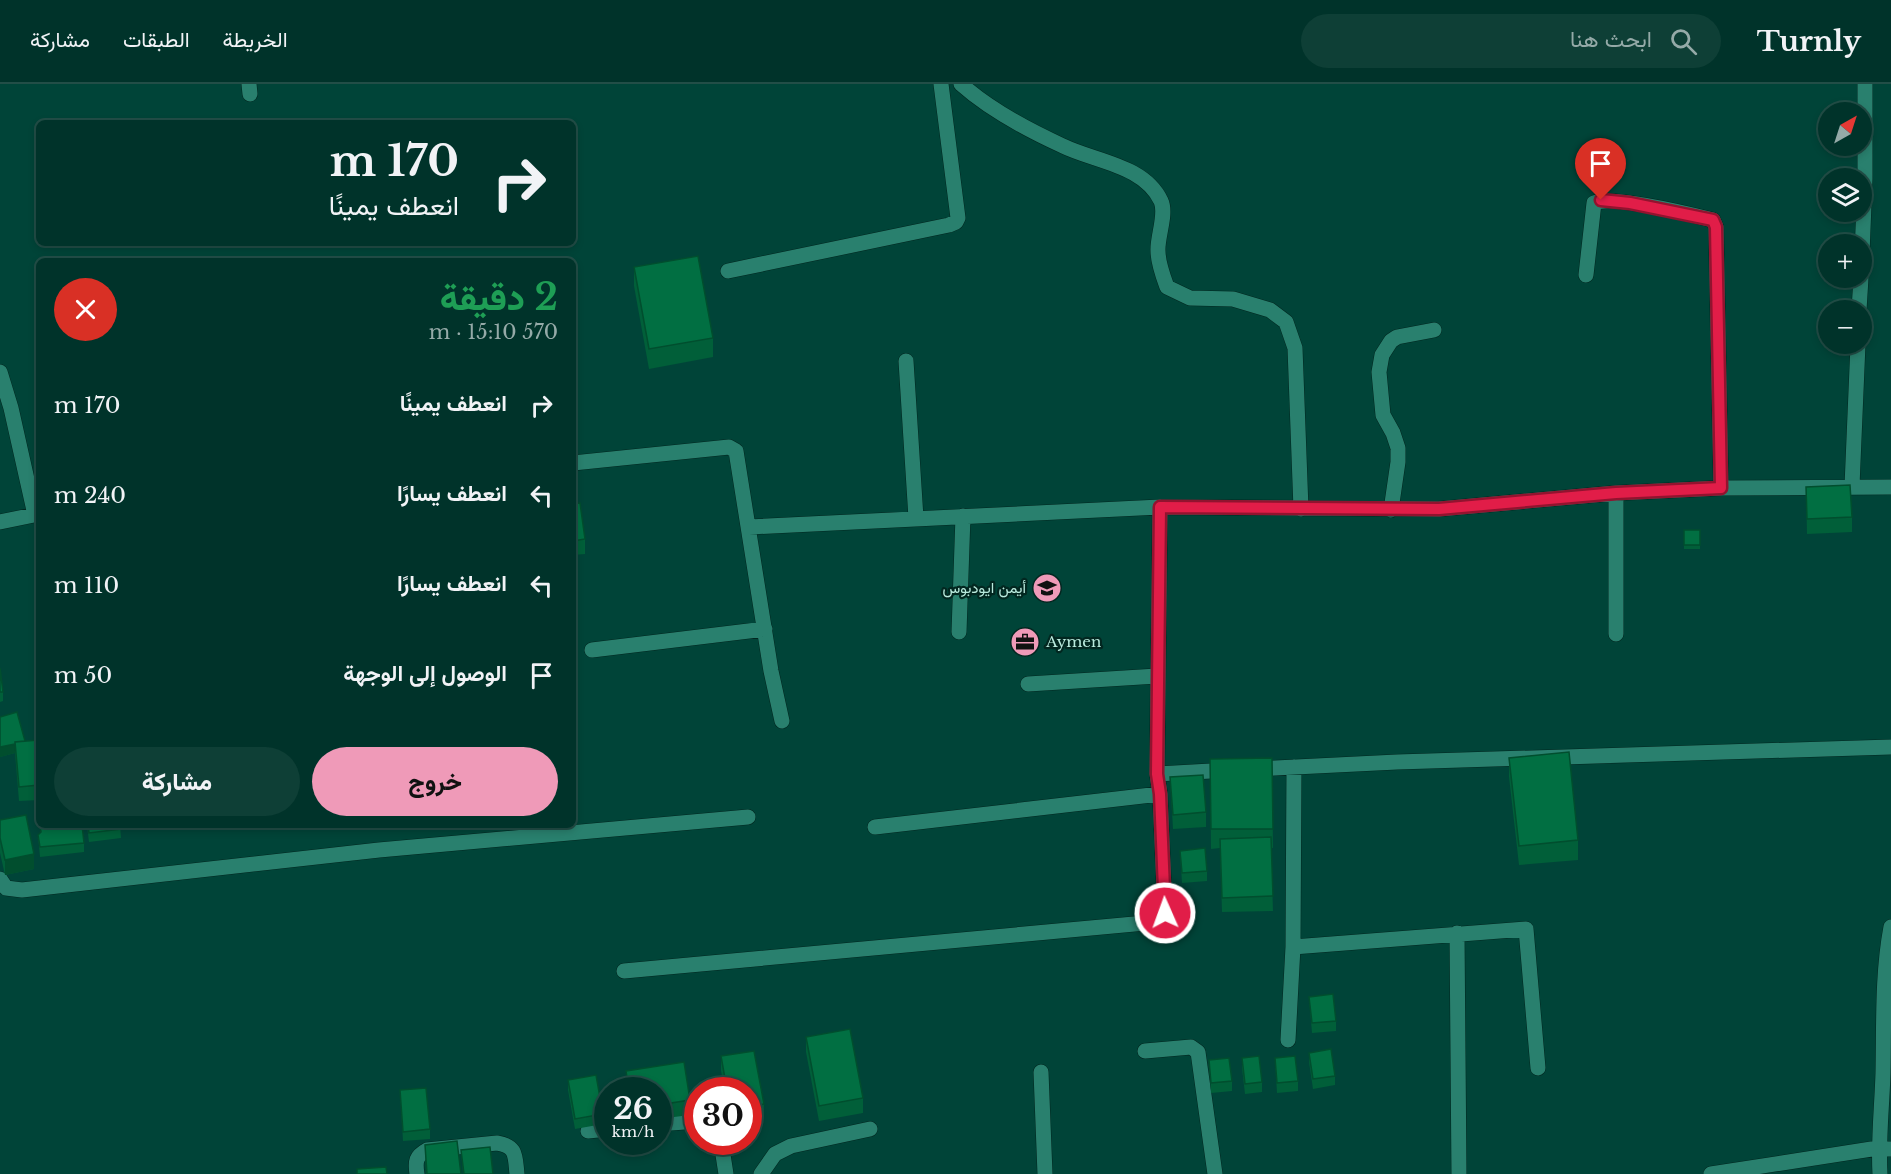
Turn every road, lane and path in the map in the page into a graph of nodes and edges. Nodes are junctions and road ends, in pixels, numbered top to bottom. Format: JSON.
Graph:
{"nodes":[{"id":1,"x":941,"y":84,"type":"edge"},
{"id":2,"x":961,"y":84,"type":"edge"},
{"id":3,"x":1865,"y":84,"type":"edge"},
{"id":4,"x":1863,"y":234,"type":"edge"},
{"id":5,"x":728,"y":271,"type":"dead end"},
{"id":6,"x":1586,"y":275,"type":"dead end"},
{"id":7,"x":1434,"y":330,"type":"dead end"},
{"id":8,"x":1858,"y":354,"type":"edge"},
{"id":9,"x":906,"y":361,"type":"dead end"},
{"id":10,"x":0,"y":372,"type":"edge"},
{"id":11,"x":576,"y":463,"type":"edge"},
{"id":12,"x":1852,"y":486,"type":"junction"},
{"id":13,"x":1891,"y":487,"type":"edge"},
{"id":14,"x":1721,"y":488,"type":"junction"},
{"id":15,"x":1616,"y":493,"type":"junction"},
{"id":16,"x":1160,"y":507,"type":"junction"},
{"id":17,"x":1301,"y":509,"type":"junction"},
{"id":18,"x":36,"y":510,"type":"edge"},
{"id":19,"x":1391,"y":510,"type":"junction"},
{"id":20,"x":36,"y":514,"type":"edge"},
{"id":21,"x":963,"y":516,"type":"junction"},
{"id":22,"x":916,"y":518,"type":"junction"},
{"id":23,"x":0,"y":522,"type":"edge"},
{"id":24,"x":749,"y":527,"type":"junction"},
{"id":25,"x":765,"y":629,"type":"junction"},
{"id":26,"x":959,"y":632,"type":"dead end"},
{"id":27,"x":1616,"y":634,"type":"dead end"},
{"id":28,"x":592,"y":650,"type":"dead end"},
{"id":29,"x":1157,"y":676,"type":"junction"},
{"id":30,"x":1028,"y":684,"type":"dead end"},
{"id":31,"x":782,"y":720,"type":"dead end"},
{"id":32,"x":1891,"y":747,"type":"edge"},
{"id":33,"x":1293,"y":767,"type":"junction"},
{"id":34,"x":1157,"y":774,"type":"junction"},
{"id":35,"x":1160,"y":794,"type":"junction"},
{"id":36,"x":748,"y":817,"type":"dead end"},
{"id":37,"x":875,"y":827,"type":"dead end"},
{"id":38,"x":0,"y":879,"type":"edge"},
{"id":39,"x":1891,"y":927,"type":"edge"},
{"id":40,"x":1457,"y":933,"type":"junction"},
{"id":41,"x":1293,"y":947,"type":"junction"},
{"id":42,"x":624,"y":971,"type":"dead end"},
{"id":43,"x":1288,"y":1040,"type":"dead end"},
{"id":44,"x":1145,"y":1051,"type":"dead end"},
{"id":45,"x":1538,"y":1068,"type":"dead end"},
{"id":46,"x":1041,"y":1072,"type":"dead end"},
{"id":47,"x":870,"y":1129,"type":"dead end"},
{"id":48,"x":594,"y":1130,"type":"edge"},
{"id":49,"x":588,"y":1131,"type":"dead end"},
{"id":50,"x":1885,"y":1149,"type":"edge"},
{"id":51,"x":723,"y":1155,"type":"edge"},
{"id":52,"x":417,"y":1174,"type":"edge"},
{"id":53,"x":517,"y":1174,"type":"edge"},
{"id":54,"x":726,"y":1174,"type":"edge"},
{"id":55,"x":761,"y":1174,"type":"edge"},
{"id":56,"x":1045,"y":1174,"type":"edge"},
{"id":57,"x":1215,"y":1174,"type":"edge"},
{"id":58,"x":1459,"y":1174,"type":"edge"},
{"id":59,"x":1711,"y":1174,"type":"edge"},
{"id":60,"x":1880,"y":1174,"type":"edge"}],
"edges":[{"from":1,"to":5,"type":"street"},
{"from":2,"to":17,"type":"street"},
{"from":3,"to":4,"type":"street"},
{"from":6,"to":14,"type":"street"},
{"from":7,"to":19,"type":"street"},
{"from":8,"to":12,"type":"street"},
{"from":9,"to":22,"type":"street"},
{"from":10,"to":18,"type":"street"},
{"from":11,"to":24,"type":"street"},
{"from":12,"to":13,"type":"street"},
{"from":12,"to":14,"type":"street"},
{"from":14,"to":15,"type":"street"},
{"from":15,"to":19,"type":"street"},
{"from":15,"to":27,"type":"street"},
{"from":16,"to":17,"type":"street"},
{"from":16,"to":21,"type":"street"},
{"from":16,"to":29,"type":"street"},
{"from":17,"to":19,"type":"street"},
{"from":20,"to":23,"type":"street"},
{"from":21,"to":22,"type":"street"},
{"from":21,"to":26,"type":"street"},
{"from":22,"to":24,"type":"street"},
{"from":24,"to":25,"type":"street"},
{"from":25,"to":28,"type":"street"},
{"from":25,"to":31,"type":"street"},
{"from":29,"to":30,"type":"street"},
{"from":29,"to":34,"type":"street"},
{"from":32,"to":33,"type":"street"},
{"from":33,"to":34,"type":"street"},
{"from":33,"to":41,"type":"street"},
{"from":34,"to":35,"type":"street"},
{"from":35,"to":37,"type":"street"},
{"from":35,"to":42,"type":"street"},
{"from":36,"to":38,"type":"street"},
{"from":39,"to":50,"type":"street"},
{"from":40,"to":41,"type":"street"},
{"from":40,"to":45,"type":"street"},
{"from":40,"to":58,"type":"street"},
{"from":41,"to":43,"type":"street"},
{"from":44,"to":57,"type":"street"},
{"from":46,"to":56,"type":"street"},
{"from":47,"to":55,"type":"street"},
{"from":48,"to":49,"type":"street"},
{"from":50,"to":59,"type":"street"},
{"from":50,"to":60,"type":"street"},
{"from":51,"to":54,"type":"street"},
{"from":52,"to":53,"type":"street"}]}
